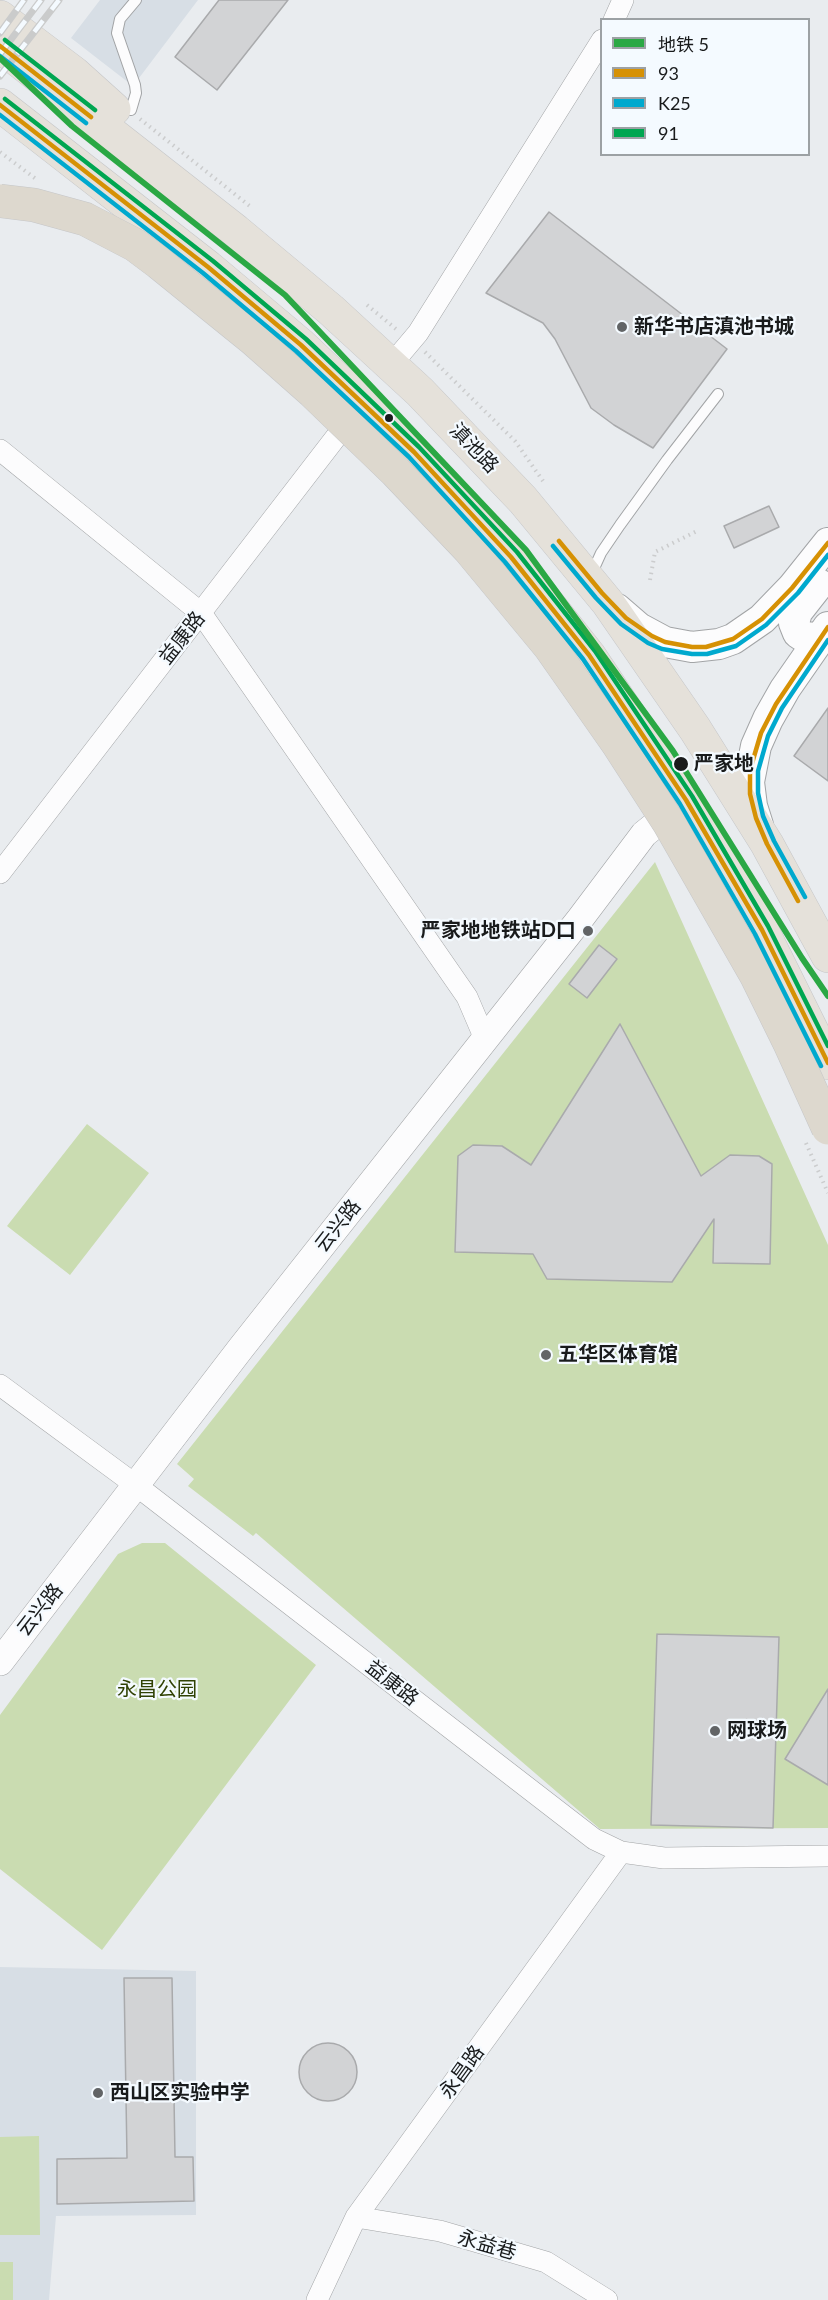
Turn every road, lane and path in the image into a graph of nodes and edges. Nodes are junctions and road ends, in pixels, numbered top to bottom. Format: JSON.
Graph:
{"nodes":[{"id":1,"x":136,"y":0,"type":"edge"},
{"id":2,"x":623,"y":0,"type":"edge"},
{"id":3,"x":0,"y":17,"type":"edge"},
{"id":4,"x":615,"y":18,"type":"edge"},
{"id":5,"x":600,"y":42,"type":"edge"},
{"id":6,"x":0,"y":46,"type":"edge"},
{"id":7,"x":0,"y":105,"type":"edge"},
{"id":8,"x":131,"y":110,"type":"dead end"},
{"id":9,"x":0,"y":130,"type":"edge"},
{"id":10,"x":0,"y":152,"type":"edge"},
{"id":11,"x":36,"y":179,"type":"dead end"},
{"id":12,"x":0,"y":201,"type":"edge"},
{"id":13,"x":236,"y":231,"type":"junction"},
{"id":14,"x":208,"y":267,"type":"junction"},
{"id":15,"x":391,"y":365,"type":"junction"},
{"id":16,"x":718,"y":394,"type":"dead end"},
{"id":17,"x":363,"y":402,"type":"junction"},
{"id":18,"x":0,"y":450,"type":"edge"},
{"id":19,"x":697,"y":531,"type":"dead end"},
{"id":20,"x":828,"y":543,"type":"edge"},
{"id":21,"x":828,"y":572,"type":"edge"},
{"id":22,"x":589,"y":578,"type":"junction"},
{"id":23,"x":650,"y":580,"type":"dead end"},
{"id":24,"x":201,"y":613,"type":"junction"},
{"id":25,"x":825,"y":631,"type":"edge"},
{"id":26,"x":686,"y":800,"type":"junction"},
{"id":27,"x":767,"y":844,"type":"junction"},
{"id":28,"x":0,"y":873,"type":"edge"},
{"id":29,"x":828,"y":956,"type":"edge"},
{"id":30,"x":485,"y":1039,"type":"junction"},
{"id":31,"x":828,"y":1063,"type":"edge"},
{"id":32,"x":816,"y":1134,"type":"edge"},
{"id":33,"x":828,"y":1193,"type":"edge"},
{"id":34,"x":0,"y":1385,"type":"edge"},
{"id":35,"x":137,"y":1486,"type":"junction"},
{"id":36,"x":0,"y":1662,"type":"edge"},
{"id":37,"x":621,"y":1852,"type":"junction"},
{"id":38,"x":828,"y":1856,"type":"edge"},
{"id":39,"x":356,"y":2217,"type":"junction"},
{"id":40,"x":317,"y":2300,"type":"edge"},
{"id":41,"x":607,"y":2300,"type":"edge"}],
"edges":[{"from":1,"to":8,"type":"lane"},
{"from":2,"to":4,"type":"street"},
{"from":3,"to":13,"type":"main road"},
{"from":5,"to":15,"type":"street"},
{"from":6,"to":13,"type":"main road","name":"滇池路"},
{"from":7,"to":14,"type":"main road"},
{"from":9,"to":14,"type":"main road"},
{"from":10,"to":11,"type":"path"},
{"from":12,"to":32,"type":"highway","bridge":true},
{"from":13,"to":15,"type":"main road","name":"滇池路"},
{"from":14,"to":17,"type":"main road"},
{"from":15,"to":22,"type":"main road","name":"滇池路"},
{"from":16,"to":22,"type":"lane"},
{"from":17,"to":24,"type":"street","name":"益康路"},
{"from":17,"to":26,"type":"main road"},
{"from":18,"to":24,"type":"street"},
{"from":19,"to":23,"type":"path"},
{"from":20,"to":22,"type":"main road"},
{"from":21,"to":25,"type":"main road"},
{"from":22,"to":27,"type":"main road","name":"滇池路"},
{"from":24,"to":28,"type":"street","name":"益康路"},
{"from":24,"to":30,"type":"street"},
{"from":25,"to":27,"type":"main road"},
{"from":26,"to":30,"type":"street","name":"云兴路"},
{"from":26,"to":31,"type":"main road"},
{"from":27,"to":29,"type":"main road","name":"滇池路"},
{"from":30,"to":35,"type":"street","name":"云兴路"},
{"from":32,"to":33,"type":"path"},
{"from":34,"to":35,"type":"street","name":"益康路"},
{"from":35,"to":36,"type":"street","name":"云兴路"},
{"from":35,"to":37,"type":"street","name":"益康路"},
{"from":37,"to":38,"type":"street","name":"益康路"},
{"from":37,"to":39,"type":"street","name":"永昌路"},
{"from":39,"to":40,"type":"street","name":"永昌路"},
{"from":39,"to":41,"type":"street","name":"永益巷"}]}
